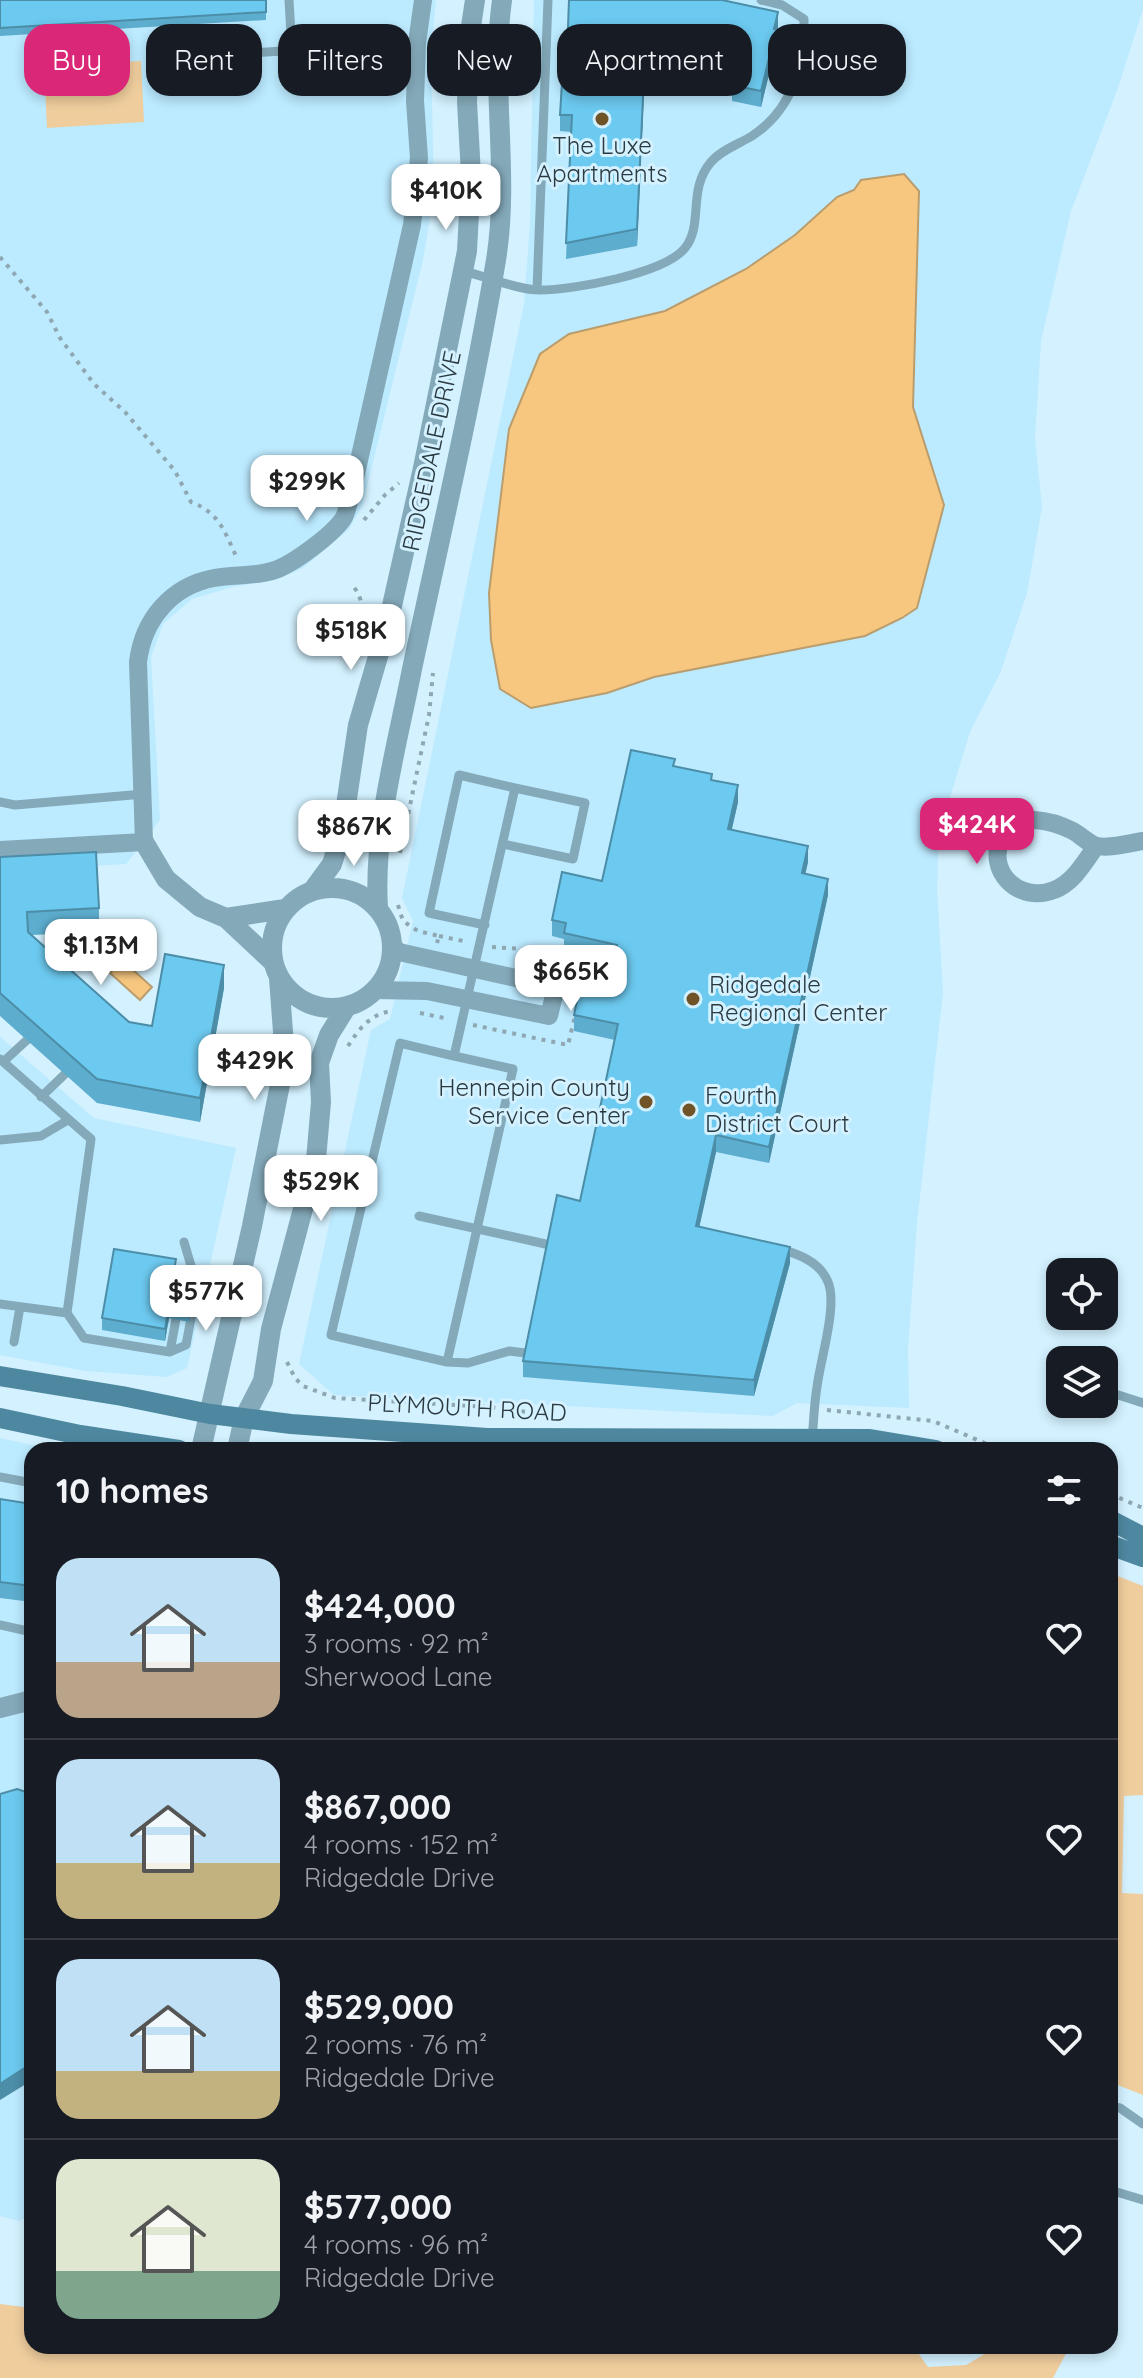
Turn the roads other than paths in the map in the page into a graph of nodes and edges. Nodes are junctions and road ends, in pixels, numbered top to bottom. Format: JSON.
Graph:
{"nodes":[{"id":1,"x":289,"y":0,"type":"edge"},
{"id":2,"x":423,"y":0,"type":"edge"},
{"id":3,"x":475,"y":0,"type":"edge"},
{"id":4,"x":502,"y":0,"type":"edge"},
{"id":5,"x":548,"y":0,"type":"edge"},
{"id":6,"x":761,"y":0,"type":"edge"},
{"id":7,"x":290,"y":24,"type":"edge"},
{"id":8,"x":804,"y":24,"type":"edge"},
{"id":9,"x":411,"y":43,"type":"edge"},
{"id":10,"x":417,"y":43,"type":"junction"},
{"id":11,"x":790,"y":96,"type":"edge"},
{"id":12,"x":463,"y":271,"type":"junction"},
{"id":13,"x":493,"y":278,"type":"junction"},
{"id":14,"x":537,"y":290,"type":"junction"},
{"id":15,"x":515,"y":788,"type":"junction"},
{"id":16,"x":144,"y":794,"type":"junction"},
{"id":17,"x":0,"y":802,"type":"edge"},
{"id":18,"x":1143,"y":841,"type":"edge"},
{"id":19,"x":144,"y":842,"type":"junction"},
{"id":20,"x":503,"y":844,"type":"junction"},
{"id":21,"x":1096,"y":846,"type":"junction"},
{"id":22,"x":0,"y":850,"type":"edge"},
{"id":23,"x":313,"y":890,"type":"junction"},
{"id":24,"x":378,"y":908,"type":"junction"},
{"id":25,"x":285,"y":909,"type":"junction"},
{"id":26,"x":226,"y":918,"type":"junction"},
{"id":27,"x":485,"y":925,"type":"junction"},
{"id":28,"x":392,"y":945,"type":"junction"},
{"id":29,"x":475,"y":969,"type":"junction"},
{"id":30,"x":276,"y":970,"type":"junction"},
{"id":31,"x":376,"y":990,"type":"junction"},
{"id":32,"x":468,"y":998,"type":"junction"},
{"id":33,"x":347,"y":1006,"type":"junction"},
{"id":34,"x":27,"y":1040,"type":"edge"},
{"id":35,"x":454,"y":1056,"type":"junction"},
{"id":36,"x":2,"y":1061,"type":"edge"},
{"id":37,"x":65,"y":1074,"type":"edge"},
{"id":38,"x":41,"y":1097,"type":"junction"},
{"id":39,"x":68,"y":1120,"type":"junction"},
{"id":40,"x":0,"y":1140,"type":"edge"},
{"id":41,"x":419,"y":1216,"type":"dead end"},
{"id":42,"x":477,"y":1229,"type":"junction"},
{"id":43,"x":184,"y":1242,"type":"dead end"},
{"id":44,"x":550,"y":1245,"type":"edge"},
{"id":45,"x":766,"y":1246,"type":"edge"},
{"id":46,"x":192,"y":1270,"type":"junction"},
{"id":47,"x":186,"y":1283,"type":"edge"},
{"id":48,"x":0,"y":1304,"type":"edge"},
{"id":49,"x":20,"y":1307,"type":"junction"},
{"id":50,"x":67,"y":1313,"type":"junction"},
{"id":51,"x":176,"y":1319,"type":"edge"},
{"id":52,"x":14,"y":1342,"type":"dead end"},
{"id":53,"x":170,"y":1352,"type":"junction"},
{"id":54,"x":543,"y":1355,"type":"edge"},
{"id":55,"x":447,"y":1362,"type":"junction"},
{"id":56,"x":0,"y":1376,"type":"edge"},
{"id":57,"x":1118,"y":1395,"type":"edge"},
{"id":58,"x":1143,"y":1403,"type":"edge"},
{"id":59,"x":210,"y":1414,"type":"junction"},
{"id":60,"x":0,"y":1418,"type":"edge"},
{"id":61,"x":244,"y":1418,"type":"junction"},
{"id":62,"x":126,"y":1442,"type":"edge"},
{"id":63,"x":203,"y":1442,"type":"edge"},
{"id":64,"x":239,"y":1442,"type":"edge"},
{"id":65,"x":704,"y":1442,"type":"edge"},
{"id":66,"x":812,"y":1442,"type":"edge"},
{"id":67,"x":835,"y":1442,"type":"edge"},
{"id":68,"x":888,"y":1442,"type":"edge"},
{"id":69,"x":0,"y":1477,"type":"edge"},
{"id":70,"x":24,"y":1482,"type":"edge"},
{"id":71,"x":1118,"y":1524,"type":"edge"},
{"id":72,"x":1143,"y":1537,"type":"edge"},
{"id":73,"x":1118,"y":1548,"type":"edge"},
{"id":74,"x":1143,"y":1557,"type":"edge"},
{"id":75,"x":0,"y":1625,"type":"edge"},
{"id":76,"x":24,"y":1630,"type":"edge"},
{"id":77,"x":24,"y":1702,"type":"edge"},
{"id":78,"x":0,"y":1708,"type":"edge"},
{"id":79,"x":1118,"y":2108,"type":"edge"},
{"id":80,"x":1143,"y":2124,"type":"edge"},
{"id":81,"x":1118,"y":2192,"type":"edge"},
{"id":82,"x":1143,"y":2200,"type":"edge"}],
"edges":[{"from":1,"to":7,"type":"lane"},
{"from":2,"to":10,"type":"street"},
{"from":3,"to":12,"type":"street","name":"RIDGEDALE DRIVE"},
{"from":4,"to":13,"type":"street","name":"RIDGEDALE DRIVE"},
{"from":5,"to":14,"type":"lane"},
{"from":6,"to":8,"type":"lane"},
{"from":9,"to":10,"type":"lane"},
{"from":10,"to":16,"type":"street"},
{"from":11,"to":14,"type":"lane"},
{"from":12,"to":13,"type":"lane"},
{"from":12,"to":23,"type":"street","name":"RIDGEDALE DRIVE"},
{"from":13,"to":14,"type":"lane"},
{"from":13,"to":24,"type":"street","name":"RIDGEDALE DRIVE"},
{"from":15,"to":20,"type":"lane"},
{"from":15,"to":20,"type":"lane"},
{"from":15,"to":27,"type":"lane"},
{"from":16,"to":17,"type":"lane"},
{"from":16,"to":19,"type":"street"},
{"from":18,"to":21,"type":"street"},
{"from":19,"to":22,"type":"street"},
{"from":19,"to":26,"type":"street"},
{"from":20,"to":27,"type":"lane"},
{"from":21,"to":21,"type":"street"},
{"from":23,"to":24,"type":"street"},
{"from":23,"to":25,"type":"street"},
{"from":24,"to":28,"type":"street"},
{"from":25,"to":26,"type":"street"},
{"from":25,"to":30,"type":"street"},
{"from":26,"to":30,"type":"street"},
{"from":27,"to":29,"type":"lane"},
{"from":28,"to":29,"type":"street"},
{"from":28,"to":31,"type":"street"},
{"from":29,"to":32,"type":"lane"},
{"from":29,"to":32,"type":"street"},
{"from":30,"to":33,"type":"street"},
{"from":30,"to":59,"type":"street"},
{"from":31,"to":32,"type":"street"},
{"from":31,"to":33,"type":"street"},
{"from":32,"to":35,"type":"lane"},
{"from":33,"to":61,"type":"street"},
{"from":34,"to":36,"type":"lane"},
{"from":35,"to":42,"type":"lane"},
{"from":35,"to":55,"type":"lane"},
{"from":36,"to":38,"type":"lane"},
{"from":37,"to":38,"type":"lane"},
{"from":38,"to":39,"type":"lane"},
{"from":39,"to":40,"type":"lane"},
{"from":39,"to":50,"type":"lane"},
{"from":41,"to":42,"type":"lane"},
{"from":42,"to":44,"type":"lane"},
{"from":42,"to":55,"type":"lane"},
{"from":43,"to":46,"type":"lane"},
{"from":45,"to":66,"type":"lane"},
{"from":46,"to":47,"type":"lane"},
{"from":46,"to":53,"type":"lane"},
{"from":48,"to":49,"type":"lane"},
{"from":49,"to":50,"type":"lane"},
{"from":49,"to":52,"type":"lane"},
{"from":50,"to":53,"type":"lane"},
{"from":51,"to":53,"type":"lane"},
{"from":54,"to":55,"type":"lane"},
{"from":56,"to":59,"type":"main road","name":"PLYMOUTH ROAD"},
{"from":57,"to":58,"type":"lane"},
{"from":59,"to":61,"type":"main road","name":"PLYMOUTH ROAD"},
{"from":59,"to":63,"type":"street"},
{"from":60,"to":62,"type":"main road"},
{"from":61,"to":64,"type":"street"},
{"from":61,"to":65,"type":"main road","name":"PLYMOUTH ROAD"},
{"from":67,"to":68,"type":"main road","name":"PLYMOUTH ROAD"},
{"from":69,"to":70,"type":"lane"},
{"from":71,"to":72,"type":"main road"},
{"from":73,"to":74,"type":"main road"},
{"from":75,"to":76,"type":"lane"},
{"from":77,"to":78,"type":"street"},
{"from":79,"to":80,"type":"lane"},
{"from":81,"to":82,"type":"lane"}]}
